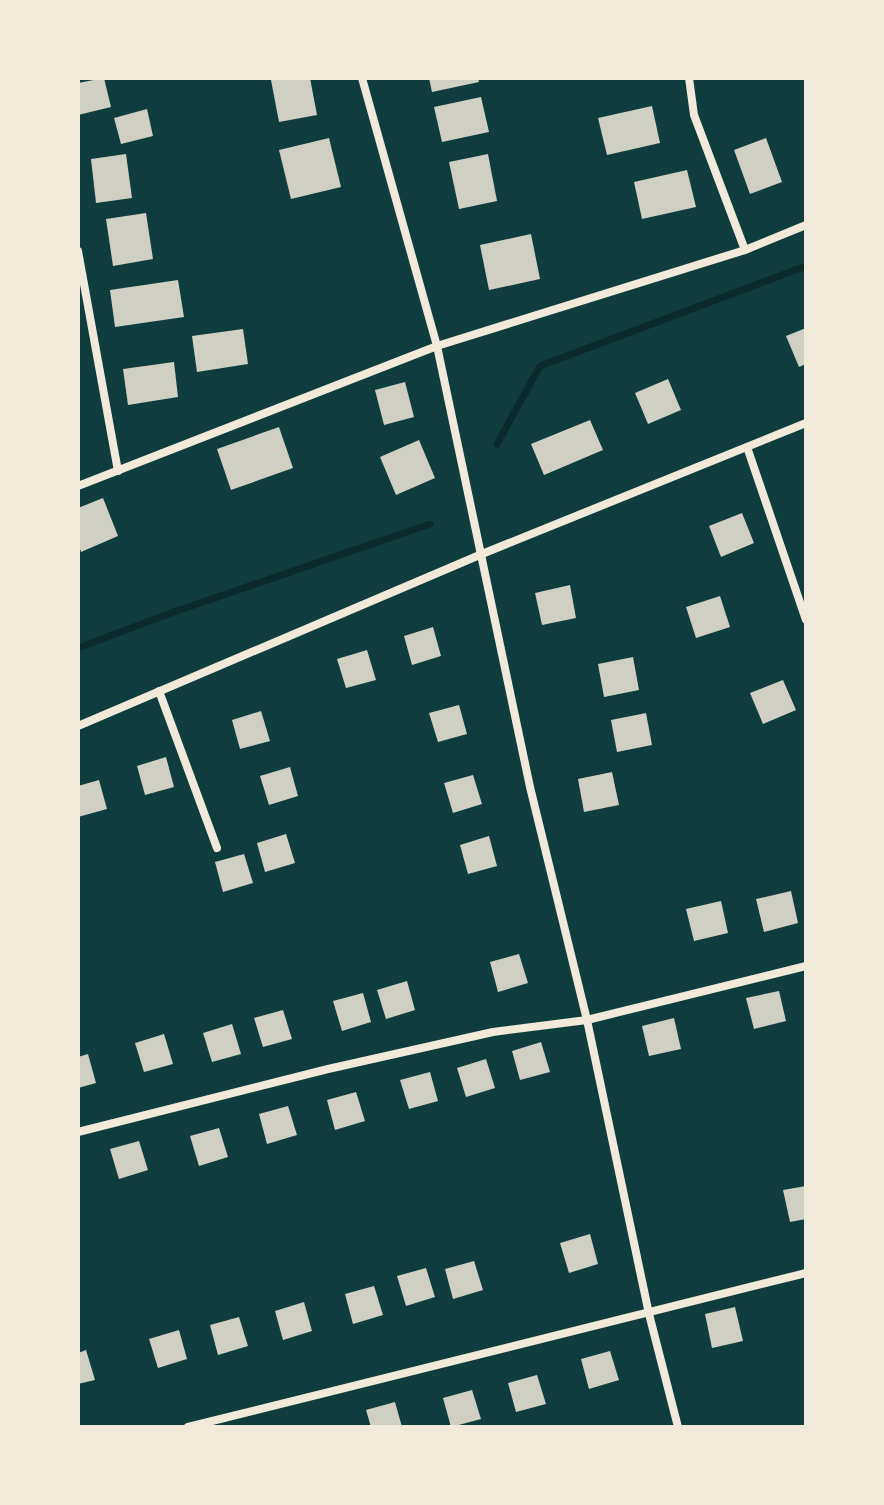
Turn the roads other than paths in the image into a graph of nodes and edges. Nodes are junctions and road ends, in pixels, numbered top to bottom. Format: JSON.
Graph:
{"nodes":[{"id":1,"x":362,"y":78,"type":"edge"},
{"id":2,"x":689,"y":78,"type":"edge"},
{"id":3,"x":806,"y":225,"type":"edge"},
{"id":4,"x":745,"y":250,"type":"junction"},
{"id":5,"x":78,"y":251,"type":"edge"},
{"id":6,"x":437,"y":346,"type":"junction"},
{"id":7,"x":806,"y":423,"type":"edge"},
{"id":8,"x":747,"y":447,"type":"junction"},
{"id":9,"x":118,"y":471,"type":"junction"},
{"id":10,"x":78,"y":486,"type":"edge"},
{"id":11,"x":482,"y":554,"type":"junction"},
{"id":12,"x":806,"y":620,"type":"edge"},
{"id":13,"x":159,"y":691,"type":"junction"},
{"id":14,"x":78,"y":726,"type":"edge"},
{"id":15,"x":217,"y":848,"type":"dead end"},
{"id":16,"x":806,"y":966,"type":"edge"},
{"id":17,"x":587,"y":1020,"type":"junction"},
{"id":18,"x":78,"y":1132,"type":"edge"},
{"id":19,"x":806,"y":1273,"type":"edge"},
{"id":20,"x":649,"y":1314,"type":"junction"},
{"id":21,"x":188,"y":1427,"type":"edge"},
{"id":22,"x":678,"y":1427,"type":"edge"}],
"edges":[{"from":1,"to":6,"type":"street"},
{"from":2,"to":4,"type":"street"},
{"from":3,"to":4,"type":"street"},
{"from":4,"to":6,"type":"street"},
{"from":5,"to":9,"type":"street"},
{"from":6,"to":9,"type":"street"},
{"from":6,"to":11,"type":"street"},
{"from":7,"to":8,"type":"street"},
{"from":8,"to":11,"type":"street"},
{"from":8,"to":12,"type":"street"},
{"from":9,"to":10,"type":"street"},
{"from":11,"to":13,"type":"street"},
{"from":11,"to":17,"type":"street"},
{"from":13,"to":14,"type":"street"},
{"from":13,"to":15,"type":"street"},
{"from":16,"to":17,"type":"street"},
{"from":17,"to":18,"type":"street"},
{"from":17,"to":20,"type":"street"},
{"from":19,"to":20,"type":"street"},
{"from":20,"to":21,"type":"street"},
{"from":20,"to":22,"type":"street"}]}
